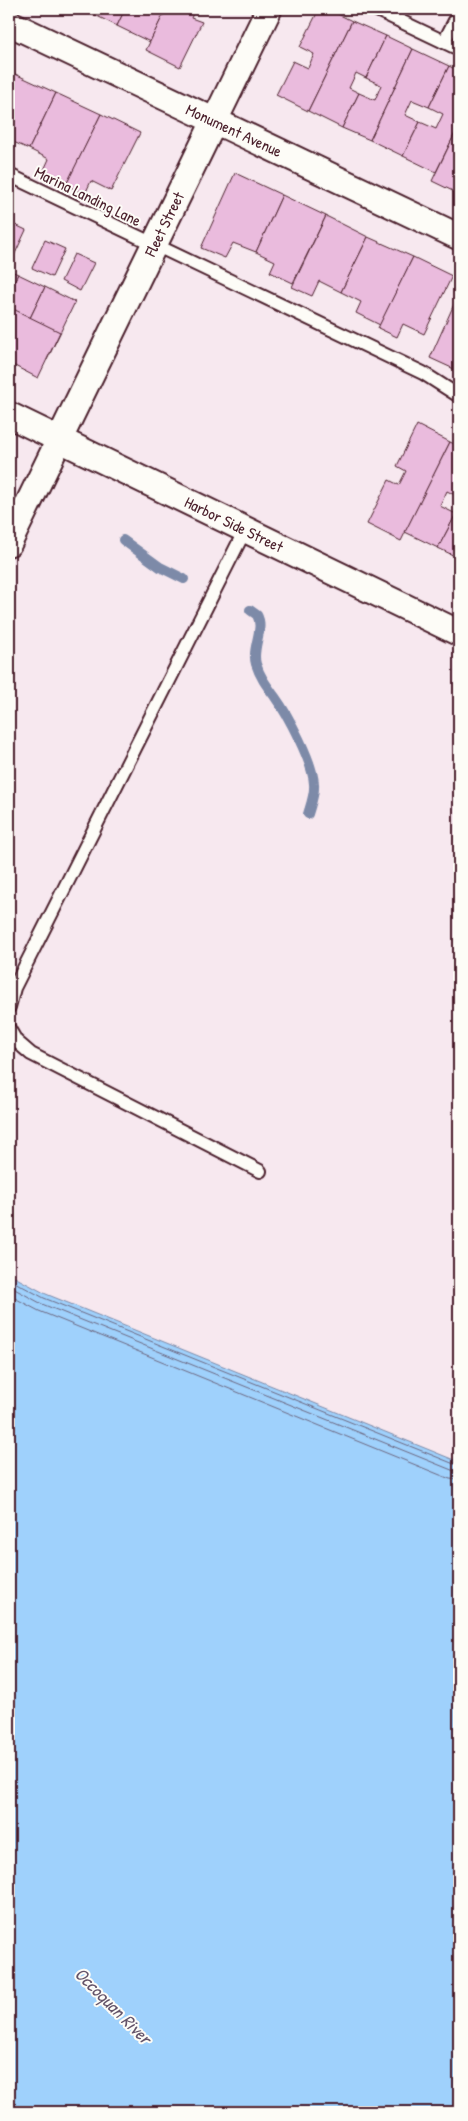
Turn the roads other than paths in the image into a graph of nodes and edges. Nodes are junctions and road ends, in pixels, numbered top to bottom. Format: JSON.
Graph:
{"nodes":[{"id":1,"x":269,"y":9,"type":"edge"},
{"id":2,"x":375,"y":9,"type":"edge"},
{"id":3,"x":459,"y":13,"type":"edge"},
{"id":4,"x":9,"y":23,"type":"edge"},
{"id":5,"x":444,"y":42,"type":"junction"},
{"id":6,"x":459,"y":50,"type":"edge"},
{"id":7,"x":215,"y":121,"type":"junction"},
{"id":8,"x":9,"y":175,"type":"edge"},
{"id":9,"x":459,"y":237,"type":"edge"},
{"id":10,"x":154,"y":246,"type":"junction"},
{"id":11,"x":459,"y":396,"type":"edge"},
{"id":12,"x":9,"y":415,"type":"edge"},
{"id":13,"x":59,"y":439,"type":"junction"},
{"id":14,"x":245,"y":530,"type":"junction"},
{"id":15,"x":9,"y":543,"type":"edge"},
{"id":16,"x":459,"y":633,"type":"edge"},
{"id":17,"x":9,"y":1007,"type":"edge"},
{"id":18,"x":9,"y":1029,"type":"edge"},
{"id":19,"x":260,"y":1171,"type":"dead end"}],
"edges":[{"from":1,"to":7,"type":"street","name":"Fleet Street"},
{"from":2,"to":5,"type":"lane"},
{"from":3,"to":5,"type":"lane"},
{"from":4,"to":7,"type":"street","name":"Monument Avenue"},
{"from":5,"to":6,"type":"lane"},
{"from":7,"to":9,"type":"street","name":"Monument Avenue"},
{"from":7,"to":10,"type":"street","name":"Fleet Street"},
{"from":8,"to":10,"type":"lane","name":"Marina Landing Lane"},
{"from":10,"to":11,"type":"lane","name":"Marina Landing Lane"},
{"from":10,"to":13,"type":"street","name":"Fleet Street"},
{"from":12,"to":13,"type":"street","name":"Harbor Side Street"},
{"from":13,"to":14,"type":"street","name":"Harbor Side Street"},
{"from":13,"to":15,"type":"street","name":"Fleet Street"},
{"from":14,"to":16,"type":"street","name":"Harbor Side Street"},
{"from":14,"to":17,"type":"lane"},
{"from":18,"to":19,"type":"lane"}]}
